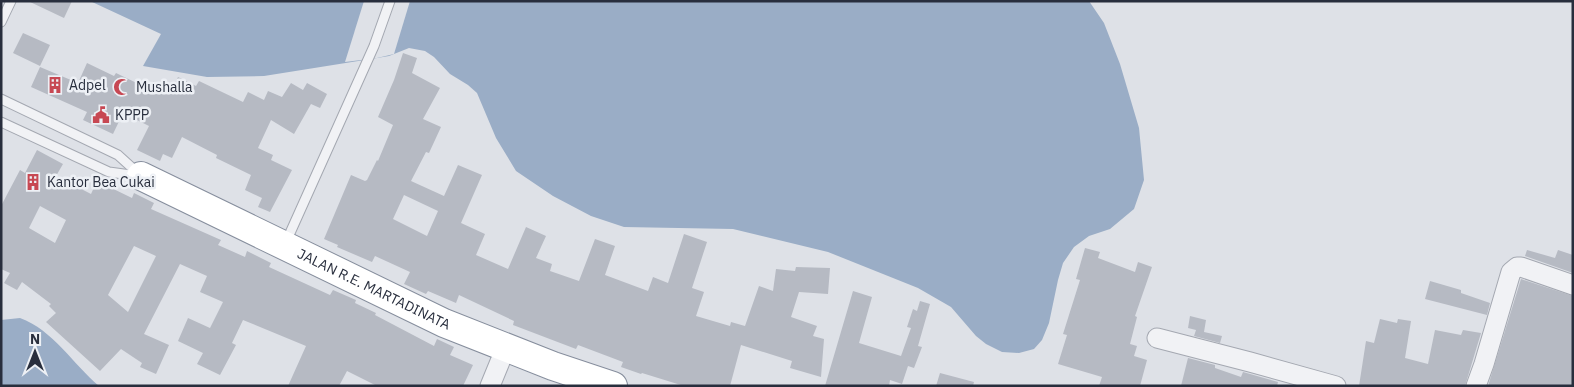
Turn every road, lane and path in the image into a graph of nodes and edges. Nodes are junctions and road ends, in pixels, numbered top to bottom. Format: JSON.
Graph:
{"nodes":[{"id":1,"x":11,"y":1,"type":"edge"},
{"id":2,"x":390,"y":1,"type":"edge"},
{"id":3,"x":1,"y":22,"type":"edge"},
{"id":4,"x":1,"y":98,"type":"edge"},
{"id":5,"x":1,"y":122,"type":"edge"},
{"id":6,"x":141,"y":176,"type":"junction"},
{"id":7,"x":284,"y":247,"type":"junction"},
{"id":8,"x":1573,"y":284,"type":"edge"},
{"id":9,"x":1157,"y":338,"type":"dead end"},
{"id":10,"x":506,"y":347,"type":"junction"},
{"id":11,"x":562,"y":378,"type":"edge"},
{"id":12,"x":490,"y":386,"type":"edge"},
{"id":13,"x":613,"y":386,"type":"edge"},
{"id":14,"x":1336,"y":386,"type":"edge"},
{"id":15,"x":1476,"y":386,"type":"edge"}],
"edges":[{"from":1,"to":3,"type":"lane"},
{"from":2,"to":7,"type":"lane"},
{"from":4,"to":6,"type":"lane"},
{"from":5,"to":6,"type":"lane"},
{"from":6,"to":7,"type":"highway","name":"JALAN R.E. MARTADINATA"},
{"from":7,"to":10,"type":"highway","name":"JALAN R.E. MARTADINATA"},
{"from":8,"to":15,"type":"street"},
{"from":9,"to":14,"type":"street"},
{"from":10,"to":11,"type":"highway","name":"JALAN R.E. MARTADINATA"},
{"from":10,"to":12,"type":"street"},
{"from":11,"to":13,"type":"highway","name":"JALAN R.E. MARTADINATA"}]}
